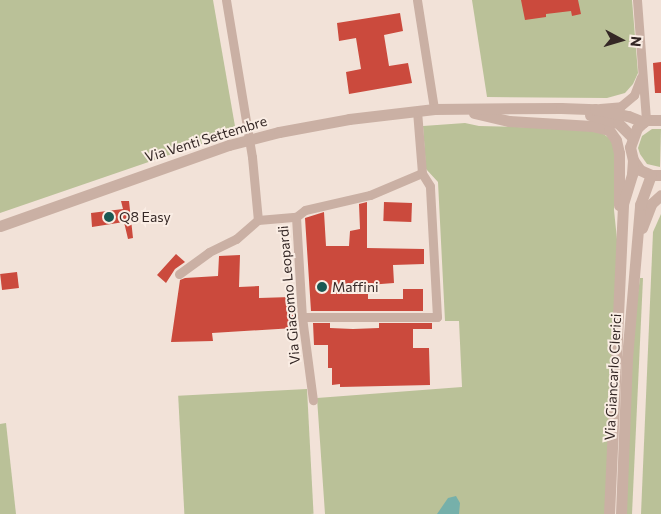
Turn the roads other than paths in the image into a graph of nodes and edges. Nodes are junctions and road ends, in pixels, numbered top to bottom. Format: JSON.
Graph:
{"nodes":[{"id":1,"x":226,"y":0,"type":"edge"},
{"id":2,"x":417,"y":0,"type":"edge"},
{"id":3,"x":637,"y":0,"type":"edge"},
{"id":4,"x":642,"y":75,"type":"junction"},
{"id":5,"x":458,"y":108,"type":"junction"},
{"id":6,"x":561,"y":108,"type":"junction"},
{"id":7,"x":594,"y":108,"type":"junction"},
{"id":8,"x":434,"y":109,"type":"junction"},
{"id":9,"x":417,"y":111,"type":"junction"},
{"id":10,"x":661,"y":120,"type":"edge"},
{"id":11,"x":644,"y":121,"type":"junction"},
{"id":12,"x":613,"y":134,"type":"joint"},
{"id":13,"x":632,"y":137,"type":"junction"},
{"id":14,"x":248,"y":139,"type":"junction"},
{"id":15,"x":633,"y":160,"type":"junction"},
{"id":16,"x":422,"y":173,"type":"junction"},
{"id":17,"x":656,"y":175,"type":"edge"},
{"id":18,"x":661,"y":195,"type":"edge"},
{"id":19,"x":296,"y":217,"type":"junction"},
{"id":20,"x":258,"y":220,"type":"junction"},
{"id":21,"x":0,"y":226,"type":"edge"},
{"id":22,"x":637,"y":241,"type":"junction"},
{"id":23,"x":622,"y":247,"type":"junction"},
{"id":24,"x":179,"y":274,"type":"dead end"},
{"id":25,"x":302,"y":317,"type":"junction"},
{"id":26,"x":313,"y":400,"type":"dead end"},
{"id":27,"x":609,"y":514,"type":"edge"},
{"id":28,"x":621,"y":514,"type":"edge"}],
"edges":[{"from":1,"to":14,"type":"street","name":"Via Giacomo Leopardi"},
{"from":2,"to":8,"type":"street"},
{"from":3,"to":4,"type":"street"},
{"from":4,"to":7,"type":"street"},
{"from":4,"to":11,"type":"street"},
{"from":5,"to":6,"type":"street","name":"Via Venti Settembre"},
{"from":5,"to":8,"type":"street","name":"Via Venti Settembre"},
{"from":5,"to":12,"type":"street","name":"Via Venti Settembre"},
{"from":6,"to":7,"type":"street","name":"Via Venti Settembre"},
{"from":6,"to":13,"type":"street","name":"Via Venti Settembre"},
{"from":7,"to":11,"type":"street","name":"Via Venti Settembre"},
{"from":8,"to":9,"type":"street","name":"Via Venti Settembre"},
{"from":9,"to":14,"type":"street","name":"Via Venti Settembre"},
{"from":9,"to":16,"type":"street"},
{"from":10,"to":11,"type":"street","name":"Via Venti Settembre"},
{"from":11,"to":13,"type":"street"},
{"from":12,"to":23,"type":"street","name":"Via Giancarlo Clerici"},
{"from":13,"to":15,"type":"street","name":"Via Giancarlo Clerici"},
{"from":14,"to":20,"type":"street","name":"Via Giacomo Leopardi"},
{"from":14,"to":21,"type":"street","name":"Via Venti Settembre"},
{"from":15,"to":17,"type":"street"},
{"from":15,"to":23,"type":"street","name":"Via Giancarlo Clerici"},
{"from":16,"to":19,"type":"street"},
{"from":16,"to":25,"type":"street"},
{"from":17,"to":22,"type":"street","name":"Via Giancarlo Clerici"},
{"from":18,"to":22,"type":"street","name":"Via Giancarlo Clerici"},
{"from":19,"to":20,"type":"street","name":"Via Giacomo Leopardi"},
{"from":19,"to":25,"type":"street","name":"Via Giacomo Leopardi"},
{"from":20,"to":24,"type":"street"},
{"from":22,"to":28,"type":"street","name":"Via Giancarlo Clerici"},
{"from":23,"to":27,"type":"street","name":"Via Giancarlo Clerici"},
{"from":25,"to":26,"type":"street","name":"Via Giacomo Leopardi"}]}
